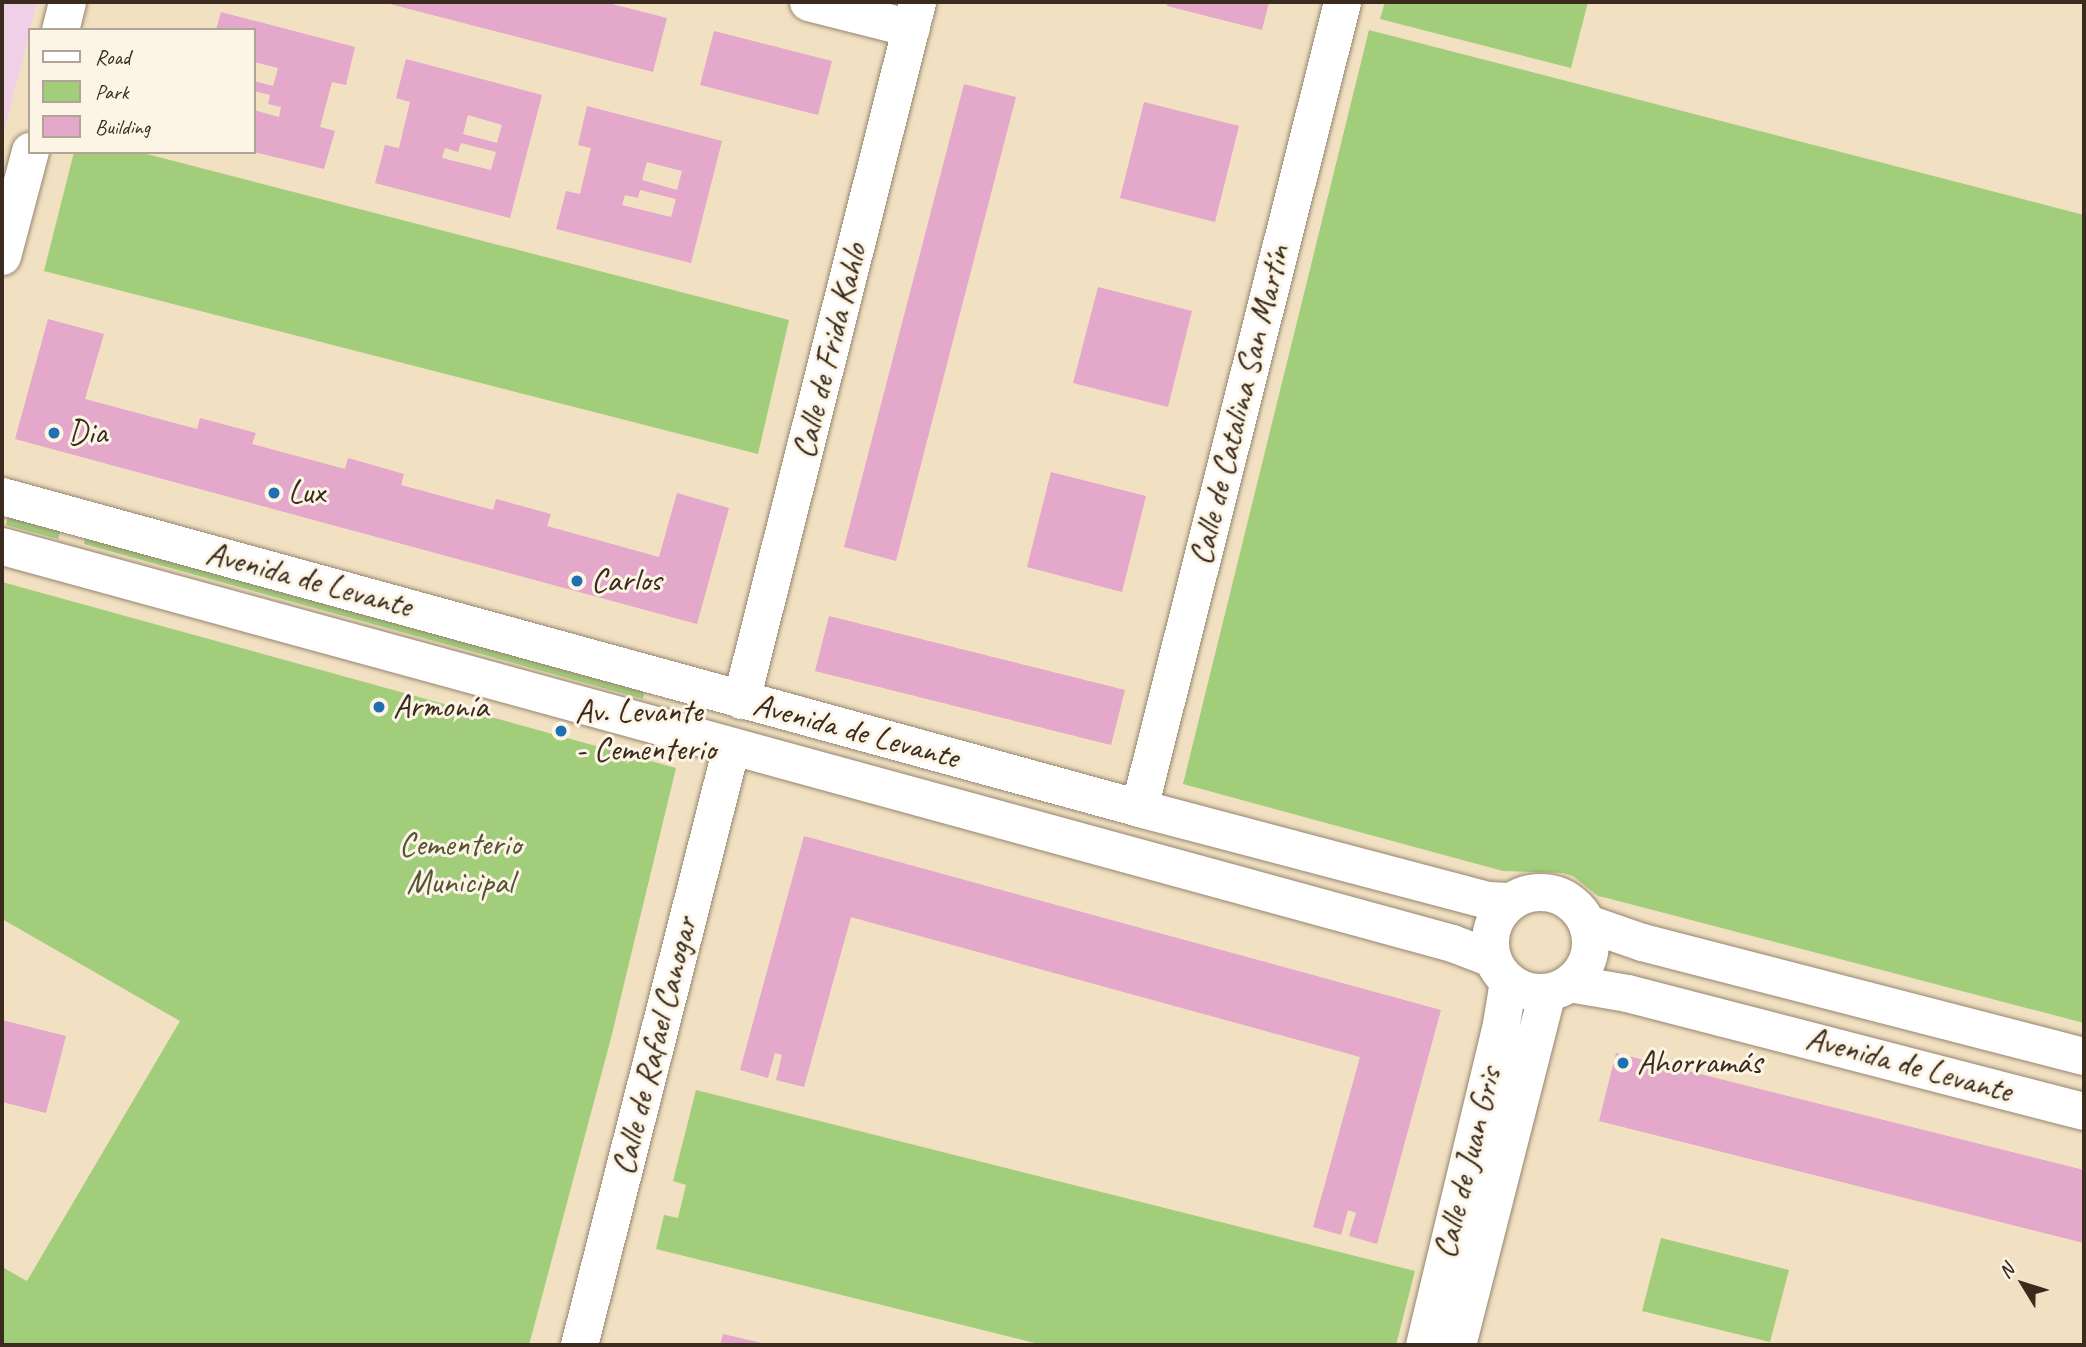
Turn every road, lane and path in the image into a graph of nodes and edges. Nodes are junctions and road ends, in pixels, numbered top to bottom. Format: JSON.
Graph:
{"nodes":[{"id":1,"x":67,"y":2,"type":"edge"},
{"id":2,"x":808,"y":2,"type":"edge"},
{"id":3,"x":1342,"y":2,"type":"edge"},
{"id":4,"x":914,"y":15,"type":"edge"},
{"id":5,"x":60,"y":28,"type":"edge"},
{"id":6,"x":29,"y":154,"type":"edge"},
{"id":7,"x":2,"y":256,"type":"edge"},
{"id":8,"x":2,"y":496,"type":"edge"},
{"id":9,"x":2,"y":546,"type":"edge"},
{"id":10,"x":741,"y":700,"type":"junction"},
{"id":11,"x":731,"y":747,"type":"junction"},
{"id":12,"x":1139,"y":808,"type":"junction"},
{"id":13,"x":1509,"y":901,"type":"junction"},
{"id":14,"x":1587,"y":923,"type":"junction"},
{"id":15,"x":1499,"y":970,"type":"junction"},
{"id":16,"x":1558,"y":987,"type":"junction"},
{"id":17,"x":2084,"y":1056,"type":"edge"},
{"id":18,"x":2084,"y":1111,"type":"edge"},
{"id":19,"x":579,"y":1345,"type":"edge"},
{"id":20,"x":1424,"y":1345,"type":"edge"},
{"id":21,"x":1457,"y":1345,"type":"edge"}],
"edges":[{"from":1,"to":5,"type":"street"},
{"from":2,"to":4,"type":"street"},
{"from":3,"to":12,"type":"street","name":"Calle de Catalina San Martín"},
{"from":4,"to":10,"type":"street","name":"Calle de Frida Kahlo"},
{"from":6,"to":7,"type":"street"},
{"from":8,"to":10,"type":"street","name":"Avenida de Levante"},
{"from":9,"to":11,"type":"street","name":"Avenida de Levante"},
{"from":10,"to":12,"type":"street","name":"Avenida de Levante"},
{"from":11,"to":15,"type":"street","name":"Avenida de Levante"},
{"from":11,"to":19,"type":"street","name":"Calle de Rafael Canogar"},
{"from":12,"to":13,"type":"street","name":"Avenida de Levante"},
{"from":13,"to":14,"type":"street"},
{"from":13,"to":15,"type":"street"},
{"from":14,"to":16,"type":"street"},
{"from":14,"to":17,"type":"street","name":"Avenida de Levante"},
{"from":15,"to":16,"type":"street"},
{"from":15,"to":20,"type":"street","name":"Calle de Juan Gris"},
{"from":16,"to":18,"type":"street","name":"Avenida de Levante"},
{"from":16,"to":21,"type":"street","name":"Calle de Juan Gris"}]}
